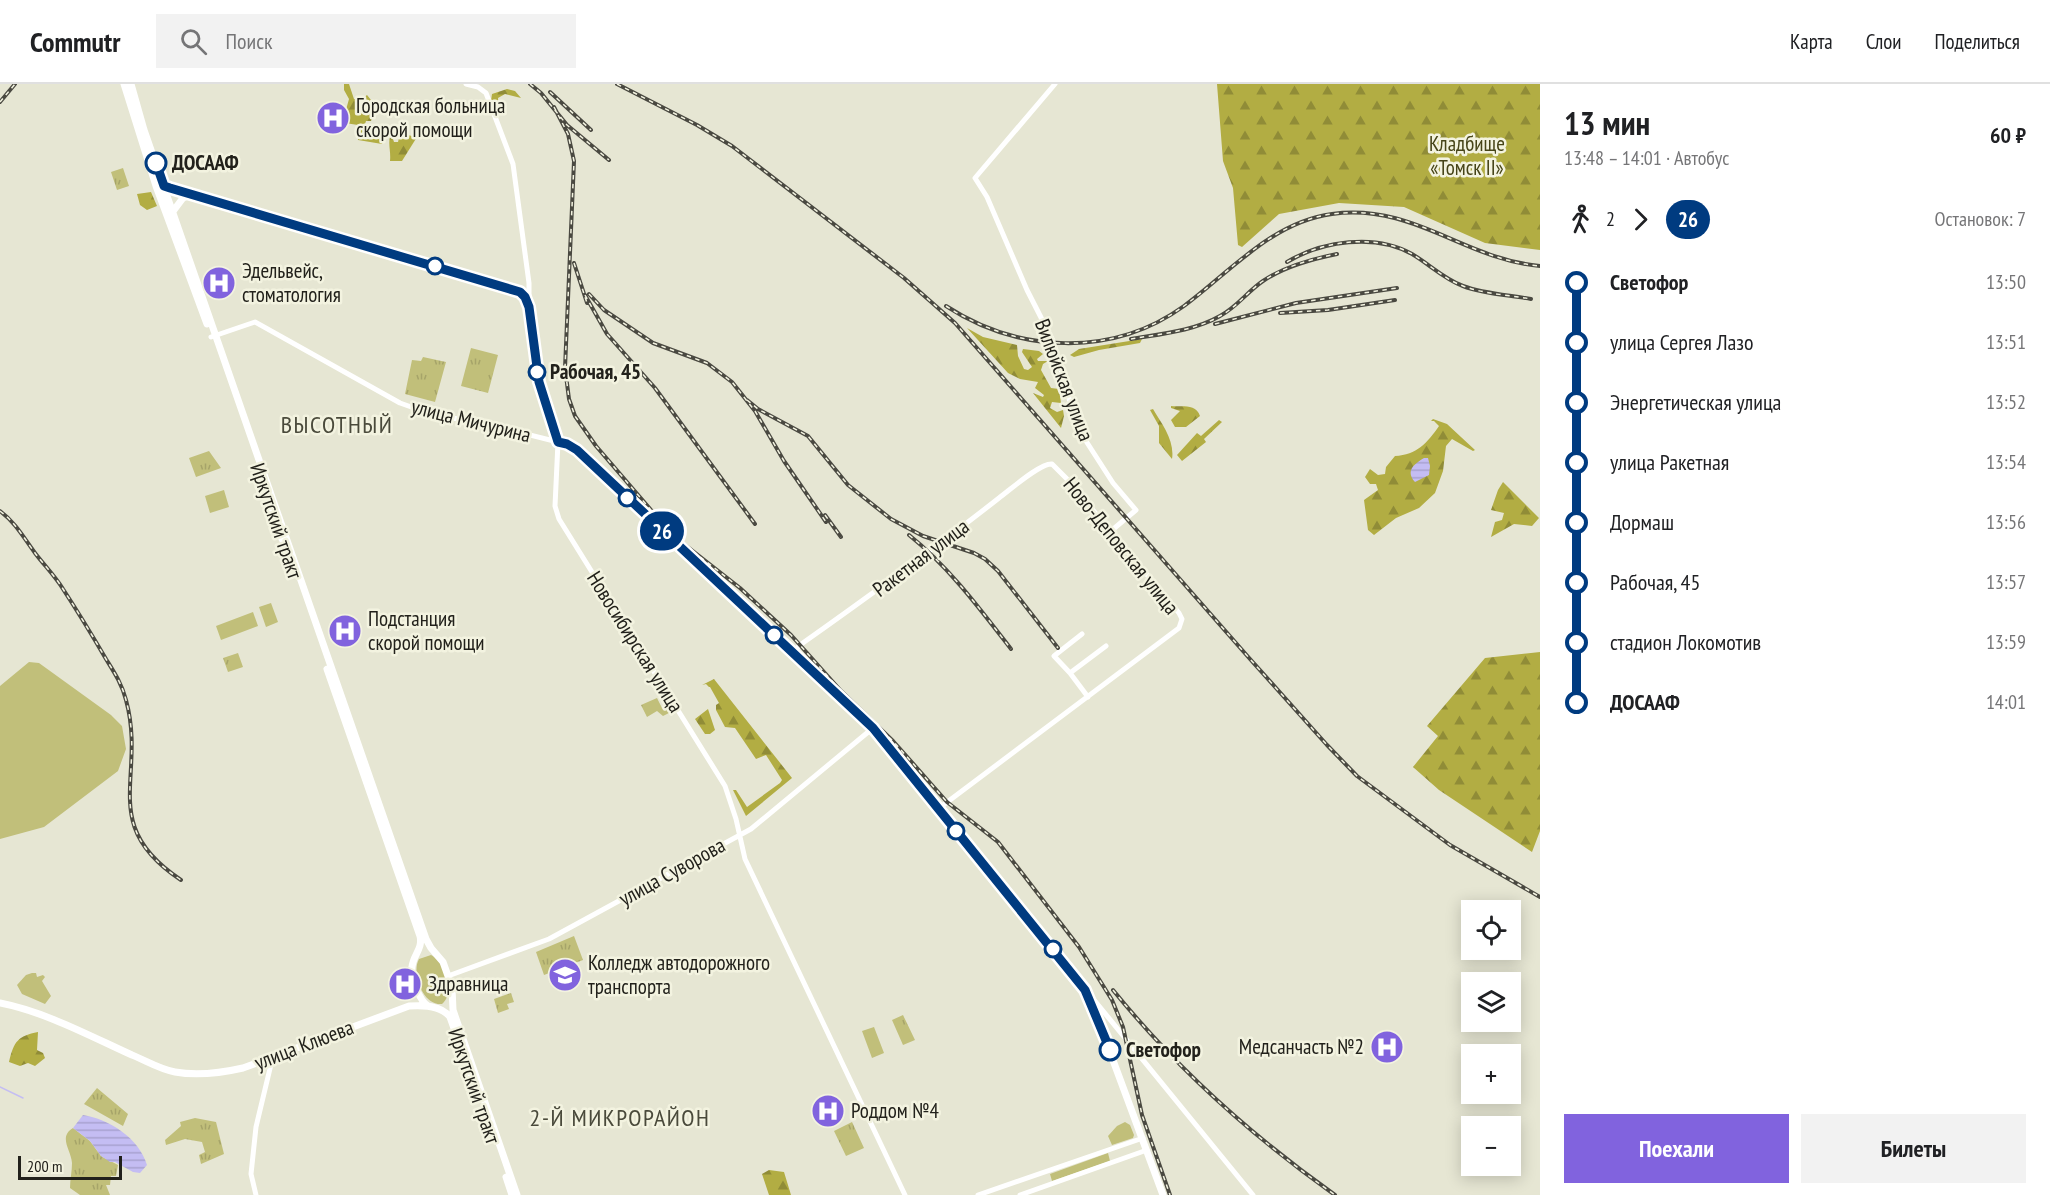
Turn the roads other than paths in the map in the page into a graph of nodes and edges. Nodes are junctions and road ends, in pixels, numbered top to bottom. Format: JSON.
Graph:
{"nodes":[{"id":1,"x":124,"y":84,"type":"edge"},
{"id":2,"x":131,"y":84,"type":"edge"},
{"id":3,"x":466,"y":84,"type":"edge"},
{"id":4,"x":1055,"y":84,"type":"edge"},
{"id":5,"x":155,"y":182,"type":"junction"},
{"id":6,"x":164,"y":186,"type":"junction"},
{"id":7,"x":190,"y":195,"type":"junction"},
{"id":8,"x":170,"y":215,"type":"junction"},
{"id":9,"x":524,"y":294,"type":"junction"},
{"id":10,"x":213,"y":336,"type":"junction"},
{"id":11,"x":558,"y":442,"type":"junction"},
{"id":12,"x":1050,"y":463,"type":"joint"},
{"id":13,"x":1111,"y":531,"type":"junction"},
{"id":14,"x":1082,"y":634,"type":"dead end"},
{"id":15,"x":1106,"y":646,"type":"dead end"},
{"id":16,"x":792,"y":653,"type":"junction"},
{"id":17,"x":1070,"y":673,"type":"junction"},
{"id":18,"x":1088,"y":697,"type":"junction"},
{"id":19,"x":873,"y":728,"type":"junction"},
{"id":20,"x":938,"y":809,"type":"junction"},
{"id":21,"x":739,"y":836,"type":"junction"},
{"id":22,"x":437,"y":955,"type":"junction"},
{"id":23,"x":416,"y":958,"type":"junction"},
{"id":24,"x":448,"y":976,"type":"junction"},
{"id":25,"x":417,"y":988,"type":"junction"},
{"id":26,"x":1085,"y":990,"type":"junction"},
{"id":27,"x":0,"y":1003,"type":"edge"},
{"id":28,"x":409,"y":1006,"type":"junction"},
{"id":29,"x":428,"y":1006,"type":"junction"},
{"id":30,"x":1114,"y":1026,"type":"junction"},
{"id":31,"x":1102,"y":1030,"type":"junction"},
{"id":32,"x":273,"y":1056,"type":"junction"},
{"id":33,"x":1143,"y":1138,"type":"junction"},
{"id":34,"x":1127,"y":1144,"type":"junction"},
{"id":35,"x":1147,"y":1150,"type":"junction"},
{"id":36,"x":1131,"y":1157,"type":"junction"},
{"id":37,"x":1022,"y":1181,"type":"junction"},
{"id":38,"x":1027,"y":1192,"type":"junction"},
{"id":39,"x":256,"y":1195,"type":"edge"},
{"id":40,"x":512,"y":1195,"type":"edge"},
{"id":41,"x":517,"y":1195,"type":"edge"},
{"id":42,"x":905,"y":1195,"type":"edge"},
{"id":43,"x":978,"y":1195,"type":"edge"},
{"id":44,"x":1020,"y":1195,"type":"edge"},
{"id":45,"x":1163,"y":1195,"type":"edge"},
{"id":46,"x":1253,"y":1195,"type":"edge"}],
"edges":[{"from":1,"to":5,"type":"main road","name":"Иркутский тракт"},
{"from":2,"to":6,"type":"main road","name":"Иркутский тракт"},
{"from":3,"to":9,"type":"street"},
{"from":4,"to":13,"type":"street","name":"Вилюйская улица"},
{"from":5,"to":6,"type":"main road"},
{"from":5,"to":8,"type":"main road","name":"Иркутский тракт"},
{"from":6,"to":7,"type":"main road"},
{"from":6,"to":8,"type":"main road","name":"Иркутский тракт"},
{"from":7,"to":8,"type":"main road"},
{"from":7,"to":9,"type":"main road"},
{"from":8,"to":10,"type":"main road","name":"Иркутский тракт"},
{"from":9,"to":11,"type":"main road"},
{"from":10,"to":11,"type":"street","name":"улица Мичурина"},
{"from":10,"to":22,"type":"main road","name":"Иркутский тракт"},
{"from":10,"to":23,"type":"main road","name":"Иркутский тракт"},
{"from":11,"to":16,"type":"main road","name":"улица Мичурина"},
{"from":11,"to":21,"type":"street","name":"Новосибирская улица"},
{"from":12,"to":13,"type":"street","name":"Ново-Деповская улица"},
{"from":12,"to":16,"type":"street","name":"Ракетная улица"},
{"from":13,"to":18,"type":"street","name":"Ново-Деповская улица"},
{"from":14,"to":17,"type":"street"},
{"from":15,"to":17,"type":"street"},
{"from":16,"to":19,"type":"main road","name":"улица Мичурина"},
{"from":17,"to":18,"type":"street"},
{"from":18,"to":20,"type":"street"},
{"from":19,"to":20,"type":"main road","name":"улица Мичурина"},
{"from":19,"to":21,"type":"street","name":"улица Суворова"},
{"from":20,"to":26,"type":"main road","name":"улица Мичурина"},
{"from":21,"to":24,"type":"street","name":"улица Суворова"},
{"from":21,"to":42,"type":"street","name":"Новосибирская улица"},
{"from":22,"to":23,"type":"main road"},
{"from":22,"to":24,"type":"main road","name":"Иркутский тракт"},
{"from":23,"to":25,"type":"main road","name":"Иркутский тракт"},
{"from":24,"to":41,"type":"main road","name":"Иркутский тракт"},
{"from":25,"to":28,"type":"main road"},
{"from":25,"to":29,"type":"main road","name":"Иркутский тракт"},
{"from":26,"to":30,"type":"street"},
{"from":26,"to":31,"type":"main road","name":"улица Мичурина"},
{"from":27,"to":32,"type":"main road","name":"улица Клюева"},
{"from":28,"to":29,"type":"main road","name":"улица Клюева"},
{"from":28,"to":32,"type":"main road","name":"улица Клюева"},
{"from":29,"to":40,"type":"main road","name":"Иркутский тракт"},
{"from":30,"to":31,"type":"street"},
{"from":30,"to":46,"type":"street"},
{"from":31,"to":33,"type":"main road","name":"улица Мичурина"},
{"from":32,"to":39,"type":"street"},
{"from":33,"to":34,"type":"street"},
{"from":33,"to":35,"type":"main road","name":"улица Мичурина"},
{"from":34,"to":36,"type":"street"},
{"from":34,"to":37,"type":"street"},
{"from":35,"to":36,"type":"street"},
{"from":35,"to":45,"type":"main road","name":"улица Мичурина"},
{"from":36,"to":38,"type":"street"},
{"from":37,"to":38,"type":"street"},
{"from":37,"to":43,"type":"street"},
{"from":38,"to":44,"type":"street"}]}
